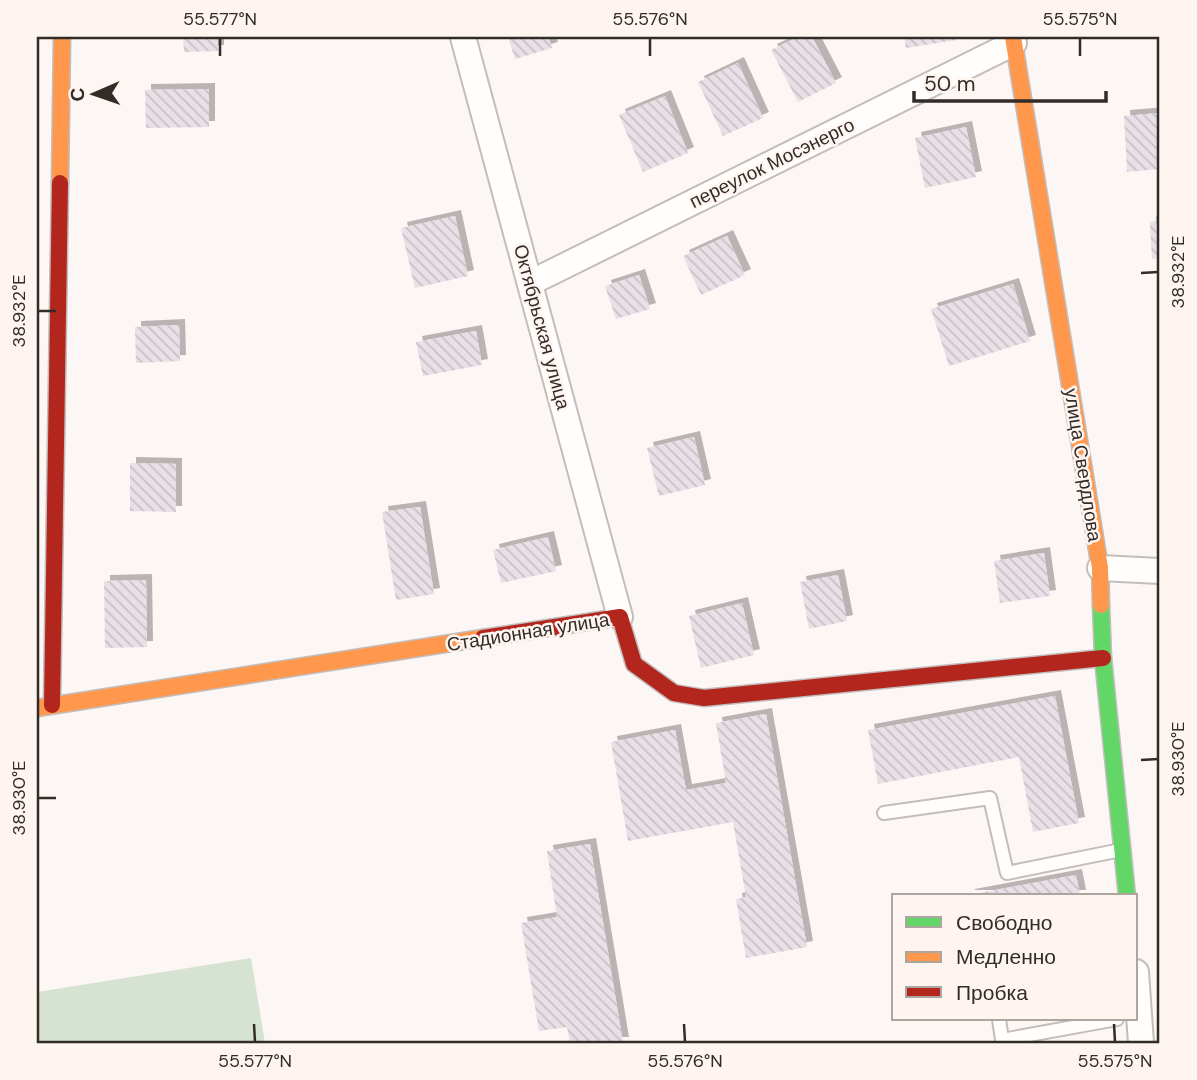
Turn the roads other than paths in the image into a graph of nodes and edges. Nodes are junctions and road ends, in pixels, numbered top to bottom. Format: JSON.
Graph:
{"nodes":[{"id":1,"x":62,"y":37,"type":"edge"},
{"id":2,"x":463,"y":37,"type":"edge"},
{"id":3,"x":1013,"y":40,"type":"edge"},
{"id":4,"x":530,"y":283,"type":"junction"},
{"id":5,"x":1100,"y":568,"type":"junction"},
{"id":6,"x":1160,"y":571,"type":"edge"},
{"id":7,"x":620,"y":617,"type":"junction"},
{"id":8,"x":1103,"y":658,"type":"junction"},
{"id":9,"x":44,"y":707,"type":"edge"},
{"id":10,"x":884,"y":813,"type":"dead end"},
{"id":11,"x":1121,"y":850,"type":"junction"},
{"id":12,"x":1127,"y":894,"type":"edge"},
{"id":13,"x":999,"y":1020,"type":"edge"},
{"id":14,"x":1110,"y":1020,"type":"edge"},
{"id":15,"x":1132,"y":1020,"type":"edge"},
{"id":16,"x":1141,"y":1043,"type":"edge"}],
"edges":[{"from":1,"to":9,"type":"street"},
{"from":2,"to":4,"type":"street","name":"Октябрьская улица"},
{"from":3,"to":4,"type":"street","name":"переулок Мосэнерго"},
{"from":3,"to":5,"type":"street","name":"улица Свердлова"},
{"from":4,"to":7,"type":"street","name":"Октябрьская улица"},
{"from":5,"to":6,"type":"street"},
{"from":5,"to":8,"type":"street","name":"улица Свердлова"},
{"from":7,"to":8,"type":"street","name":"Стадионная улица"},
{"from":7,"to":9,"type":"street","name":"Стадионная улица"},
{"from":8,"to":11,"type":"street","name":"улица Свердлова"},
{"from":10,"to":11,"type":"lane"},
{"from":11,"to":12,"type":"street","name":"улица Свердлова"},
{"from":13,"to":14,"type":"lane"},
{"from":15,"to":16,"type":"street"}]}
